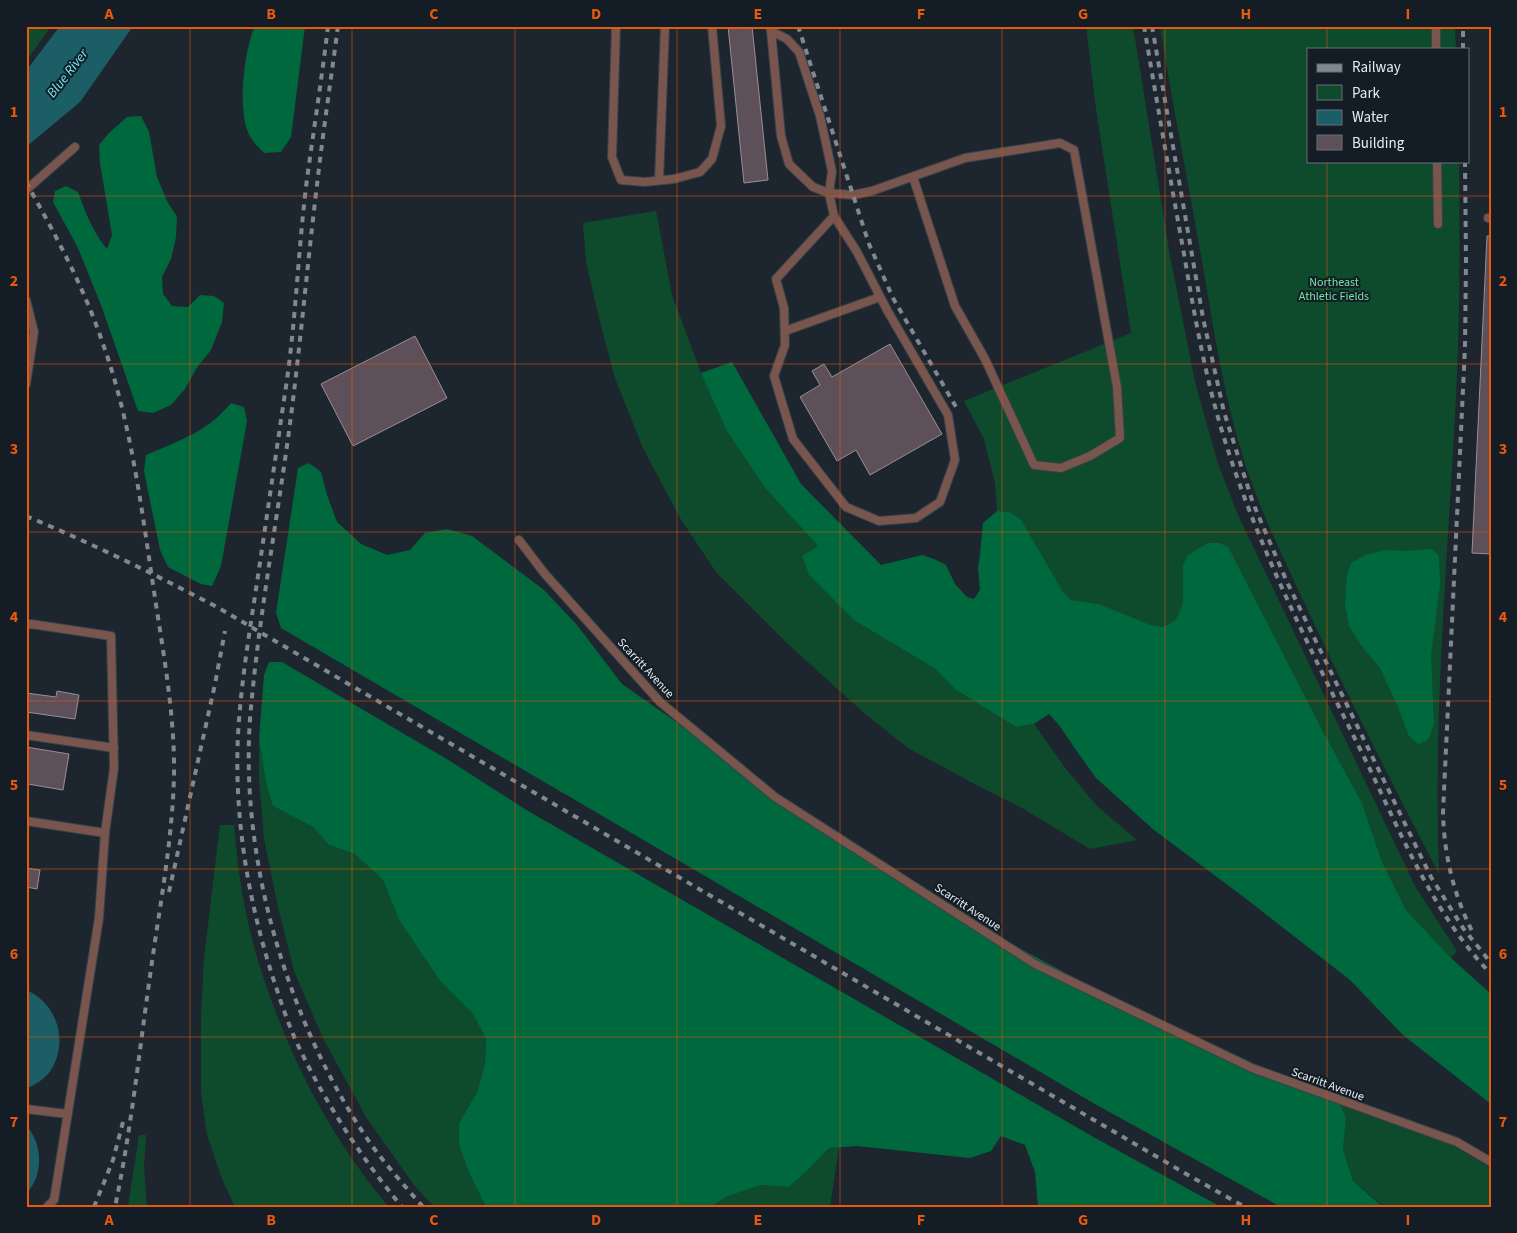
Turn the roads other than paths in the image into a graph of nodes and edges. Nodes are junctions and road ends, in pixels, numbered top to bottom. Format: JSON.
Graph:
{"nodes":[{"id":1,"x":616,"y":26,"type":"edge"},
{"id":2,"x":665,"y":26,"type":"edge"},
{"id":3,"x":712,"y":26,"type":"edge"},
{"id":4,"x":1436,"y":26,"type":"edge"},
{"id":5,"x":771,"y":29,"type":"edge"},
{"id":6,"x":1436,"y":48,"type":"edge"},
{"id":7,"x":75,"y":147,"type":"dead end"},
{"id":8,"x":1437,"y":162,"type":"edge"},
{"id":9,"x":912,"y":177,"type":"junction"},
{"id":10,"x":660,"y":180,"type":"junction"},
{"id":11,"x":26,"y":190,"type":"edge"},
{"id":12,"x":829,"y":193,"type":"junction"},
{"id":13,"x":834,"y":216,"type":"junction"},
{"id":14,"x":1438,"y":224,"type":"dead end"},
{"id":15,"x":880,"y":297,"type":"junction"},
{"id":16,"x":26,"y":300,"type":"edge"},
{"id":17,"x":785,"y":331,"type":"junction"},
{"id":18,"x":26,"y":384,"type":"edge"},
{"id":19,"x":519,"y":540,"type":"dead end"},
{"id":20,"x":26,"y":625,"type":"edge"},
{"id":21,"x":26,"y":735,"type":"edge"},
{"id":22,"x":114,"y":748,"type":"junction"},
{"id":23,"x":26,"y":821,"type":"edge"},
{"id":24,"x":104,"y":833,"type":"junction"},
{"id":25,"x":26,"y":1109,"type":"edge"},
{"id":26,"x":68,"y":1114,"type":"junction"},
{"id":27,"x":1491,"y":1162,"type":"edge"},
{"id":28,"x":53,"y":1203,"type":"edge"},
{"id":29,"x":47,"y":1207,"type":"edge"}],
"edges":[{"from":1,"to":10,"type":"lane"},
{"from":2,"to":10,"type":"lane"},
{"from":3,"to":10,"type":"lane"},
{"from":4,"to":6,"type":"lane"},
{"from":5,"to":12,"type":"lane"},
{"from":5,"to":12,"type":"lane"},
{"from":7,"to":11,"type":"lane"},
{"from":8,"to":14,"type":"lane"},
{"from":9,"to":9,"type":"lane"},
{"from":9,"to":12,"type":"lane"},
{"from":12,"to":13,"type":"lane"},
{"from":13,"to":15,"type":"lane"},
{"from":13,"to":17,"type":"lane"},
{"from":15,"to":17,"type":"lane"},
{"from":15,"to":17,"type":"lane"},
{"from":16,"to":18,"type":"lane"},
{"from":19,"to":27,"type":"lane","name":"Scarritt Avenue"},
{"from":20,"to":22,"type":"lane"},
{"from":21,"to":22,"type":"lane"},
{"from":22,"to":24,"type":"lane"},
{"from":23,"to":24,"type":"lane"},
{"from":24,"to":26,"type":"lane"},
{"from":25,"to":26,"type":"lane"},
{"from":26,"to":28,"type":"lane"},
{"from":28,"to":29,"type":"lane"}]}
